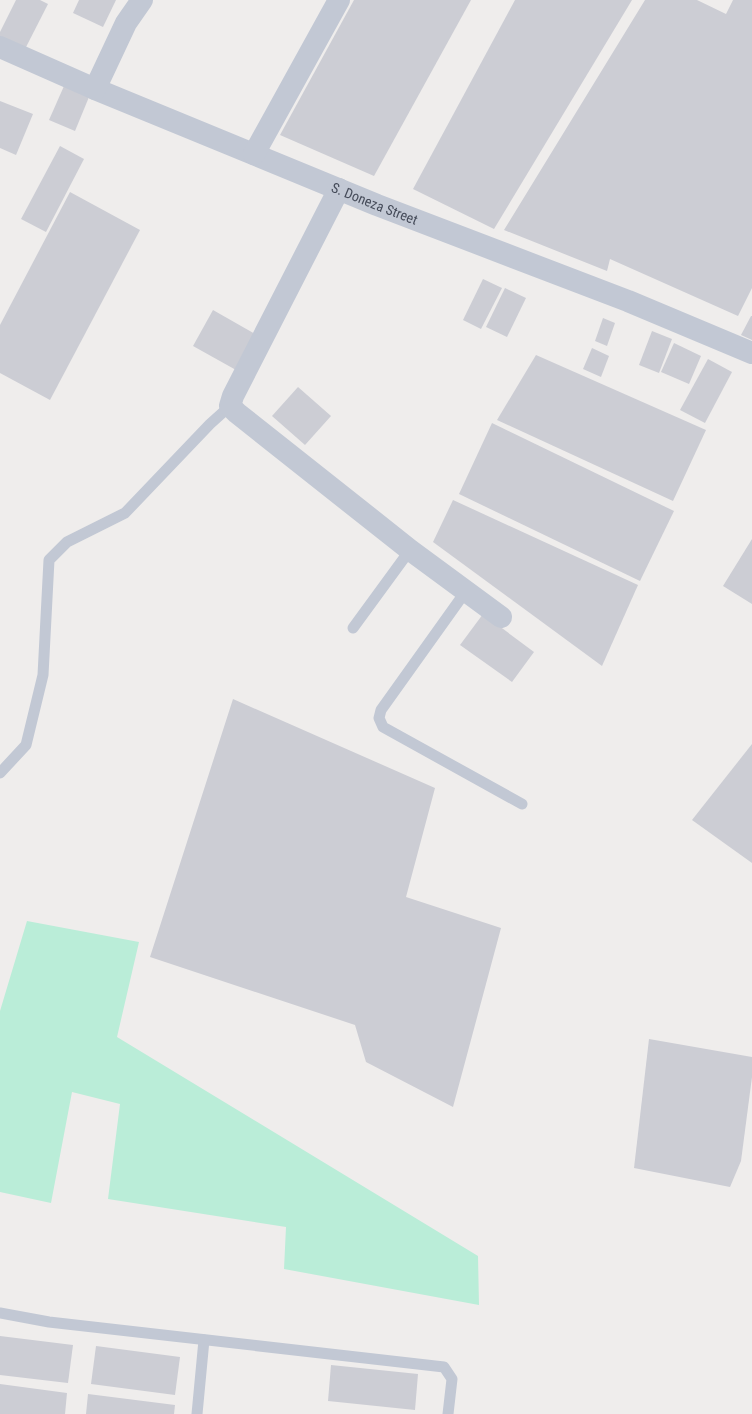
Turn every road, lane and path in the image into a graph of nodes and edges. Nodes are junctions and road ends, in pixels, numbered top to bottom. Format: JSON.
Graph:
{"nodes":[{"id":1,"x":142,"y":0,"type":"edge"},
{"id":2,"x":339,"y":0,"type":"edge"},
{"id":3,"x":0,"y":46,"type":"edge"},
{"id":4,"x":95,"y":90,"type":"junction"},
{"id":5,"x":254,"y":154,"type":"junction"},
{"id":6,"x":339,"y":189,"type":"junction"},
{"id":7,"x":752,"y":353,"type":"edge"},
{"id":8,"x":230,"y":406,"type":"junction"},
{"id":9,"x":410,"y":550,"type":"junction"},
{"id":10,"x":466,"y":591,"type":"junction"},
{"id":11,"x":501,"y":617,"type":"dead end"},
{"id":12,"x":353,"y":628,"type":"dead end"},
{"id":13,"x":0,"y":773,"type":"edge"},
{"id":14,"x":522,"y":804,"type":"dead end"},
{"id":15,"x":0,"y":1313,"type":"edge"},
{"id":16,"x":204,"y":1340,"type":"junction"},
{"id":17,"x":197,"y":1414,"type":"edge"},
{"id":18,"x":448,"y":1414,"type":"edge"}],
"edges":[{"from":1,"to":4,"type":"street"},
{"from":2,"to":5,"type":"street"},
{"from":3,"to":4,"type":"street","name":"S. Doneza Street"},
{"from":4,"to":5,"type":"street","name":"S. Doneza Street"},
{"from":5,"to":6,"type":"street","name":"S. Doneza Street"},
{"from":6,"to":7,"type":"street","name":"S. Doneza Street"},
{"from":6,"to":8,"type":"street"},
{"from":8,"to":9,"type":"street"},
{"from":8,"to":13,"type":"lane"},
{"from":9,"to":10,"type":"street"},
{"from":9,"to":12,"type":"lane"},
{"from":10,"to":11,"type":"street"},
{"from":10,"to":14,"type":"lane"},
{"from":15,"to":16,"type":"lane"},
{"from":16,"to":17,"type":"lane"},
{"from":16,"to":18,"type":"lane"}]}
